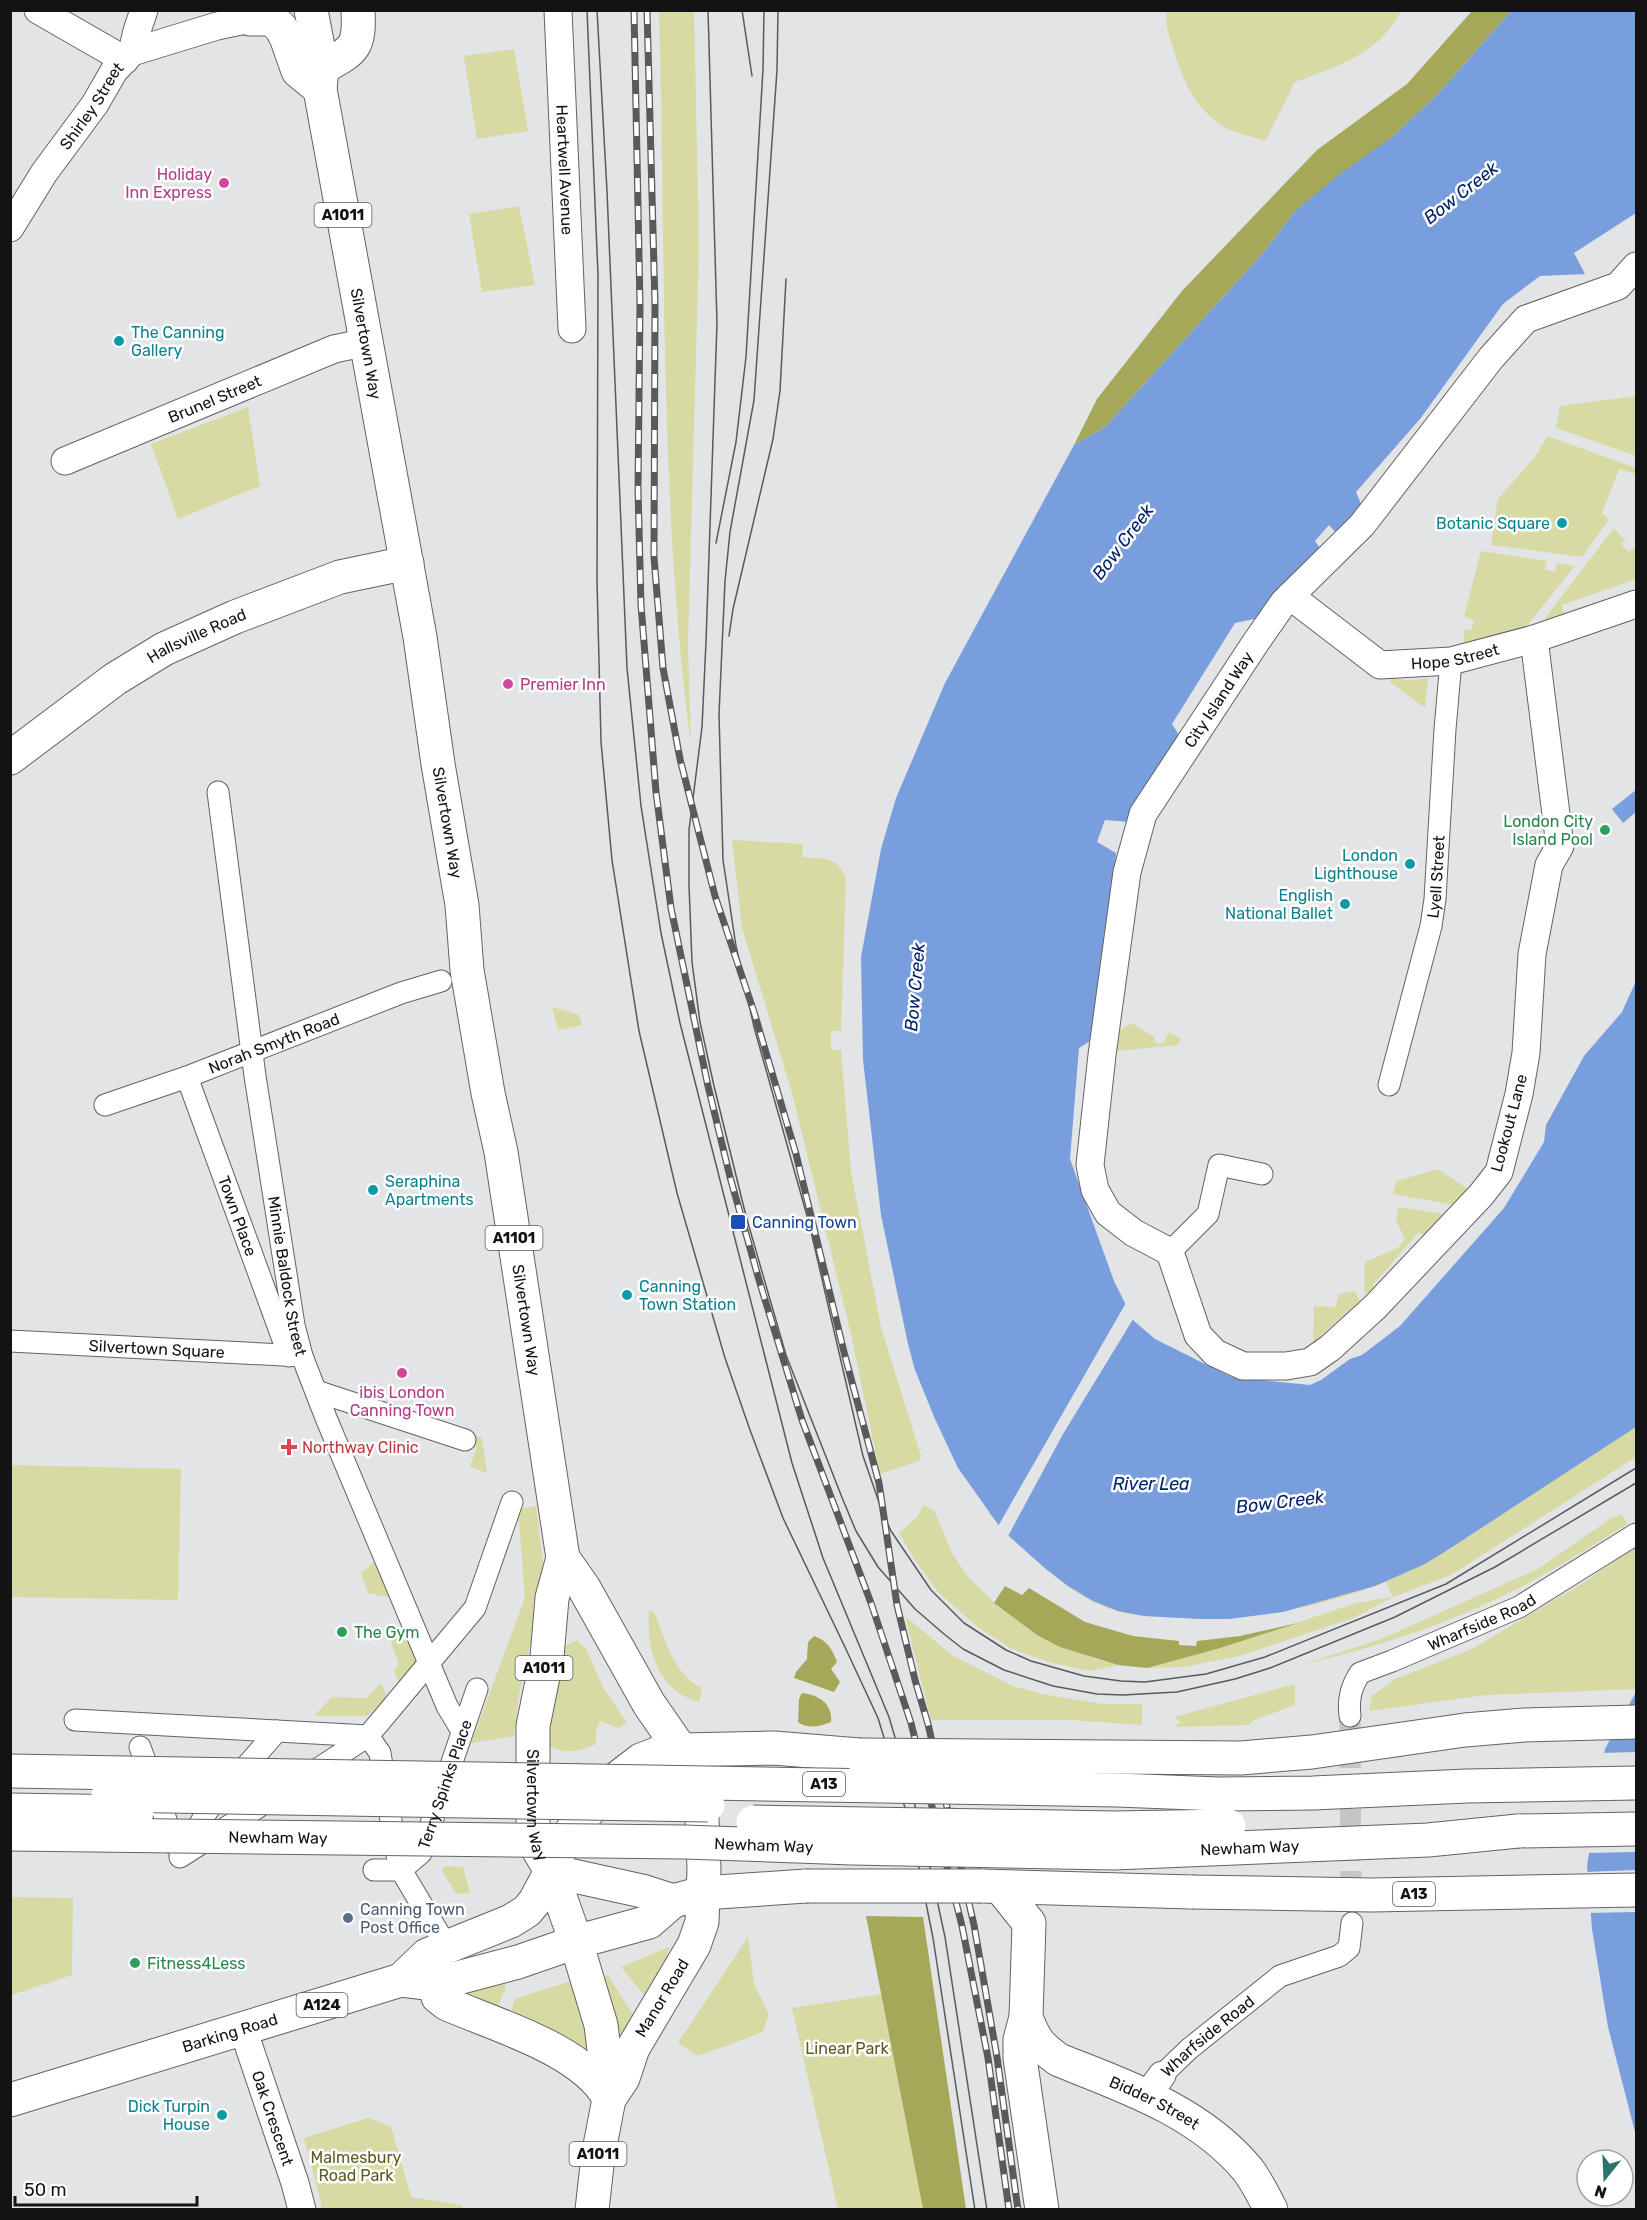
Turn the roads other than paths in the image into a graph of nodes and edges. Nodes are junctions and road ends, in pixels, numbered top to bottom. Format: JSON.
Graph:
{"nodes":[{"id":1,"x":38,"y":10,"type":"edge"},
{"id":2,"x":144,"y":10,"type":"edge"},
{"id":3,"x":358,"y":10,"type":"edge"},
{"id":4,"x":558,"y":10,"type":"edge"},
{"id":5,"x":257,"y":16,"type":"edge"},
{"id":6,"x":312,"y":16,"type":"edge"},
{"id":7,"x":129,"y":56,"type":"junction"},
{"id":8,"x":321,"y":78,"type":"junction"},
{"id":9,"x":10,"y":228,"type":"edge"},
{"id":10,"x":1636,"y":266,"type":"edge"},
{"id":11,"x":572,"y":329,"type":"dead end"},
{"id":12,"x":367,"y":342,"type":"junction"},
{"id":13,"x":65,"y":461,"type":"dead end"},
{"id":14,"x":407,"y":563,"type":"junction"},
{"id":15,"x":1290,"y":596,"type":"junction"},
{"id":16,"x":1636,"y":604,"type":"edge"},
{"id":17,"x":1534,"y":639,"type":"junction"},
{"id":18,"x":1451,"y":661,"type":"junction"},
{"id":19,"x":10,"y":758,"type":"edge"},
{"id":20,"x":218,"y":792,"type":"dead end"},
{"id":21,"x":441,"y":981,"type":"dead end"},
{"id":22,"x":474,"y":1008,"type":"joint"},
{"id":23,"x":252,"y":1051,"type":"junction"},
{"id":24,"x":187,"y":1077,"type":"junction"},
{"id":25,"x":1389,"y":1085,"type":"dead end"},
{"id":26,"x":105,"y":1105,"type":"dead end"},
{"id":27,"x":1262,"y":1174,"type":"dead end"},
{"id":28,"x":1170,"y":1252,"type":"junction"},
{"id":29,"x":10,"y":1341,"type":"edge"},
{"id":30,"x":296,"y":1356,"type":"junction"},
{"id":31,"x":316,"y":1392,"type":"junction"},
{"id":32,"x":465,"y":1440,"type":"dead end"},
{"id":33,"x":512,"y":1502,"type":"dead end"},
{"id":34,"x":1636,"y":1534,"type":"edge"},
{"id":35,"x":563,"y":1558,"type":"junction"},
{"id":36,"x":429,"y":1662,"type":"junction"},
{"id":37,"x":477,"y":1689,"type":"dead end"},
{"id":38,"x":1350,"y":1716,"type":"tunnel mouth"},
{"id":39,"x":75,"y":1720,"type":"dead end"},
{"id":40,"x":1636,"y":1722,"type":"edge"},
{"id":41,"x":277,"y":1731,"type":"junction"},
{"id":42,"x":462,"y":1731,"type":"junction"},
{"id":43,"x":368,"y":1736,"type":"junction"},
{"id":44,"x":140,"y":1747,"type":"dead end"},
{"id":45,"x":681,"y":1749,"type":"junction"},
{"id":46,"x":10,"y":1771,"type":"edge"},
{"id":47,"x":1636,"y":1783,"type":"edge"},
{"id":48,"x":1312,"y":1793,"type":"junction"},
{"id":49,"x":10,"y":1794,"type":"edge"},
{"id":50,"x":272,"y":1798,"type":"junction"},
{"id":51,"x":10,"y":1810,"type":"edge"},
{"id":52,"x":208,"y":1810,"type":"junction"},
{"id":53,"x":1636,"y":1829,"type":"edge"},
{"id":54,"x":1518,"y":1831,"type":"junction"},
{"id":55,"x":10,"y":1834,"type":"edge"},
{"id":56,"x":208,"y":1848,"type":"junction"},
{"id":57,"x":180,"y":1857,"type":"junction"},
{"id":58,"x":374,"y":1870,"type":"dead end"},
{"id":59,"x":401,"y":1870,"type":"junction"},
{"id":60,"x":551,"y":1872,"type":"junction"},
{"id":61,"x":1001,"y":1888,"type":"junction"},
{"id":62,"x":1064,"y":1889,"type":"junction"},
{"id":63,"x":1636,"y":1890,"type":"edge"},
{"id":64,"x":688,"y":1897,"type":"junction"},
{"id":65,"x":1029,"y":1923,"type":"junction"},
{"id":66,"x":1352,"y":1923,"type":"tunnel mouth"},
{"id":67,"x":441,"y":1937,"type":"dead end"},
{"id":68,"x":576,"y":1942,"type":"junction"},
{"id":69,"x":401,"y":1980,"type":"junction"},
{"id":70,"x":435,"y":1984,"type":"junction"},
{"id":71,"x":1026,"y":2012,"type":"junction"},
{"id":72,"x":243,"y":2029,"type":"junction"},
{"id":73,"x":1059,"y":2060,"type":"junction"},
{"id":74,"x":1154,"y":2086,"type":"junction"},
{"id":75,"x":606,"y":2093,"type":"junction"},
{"id":76,"x":10,"y":2100,"type":"edge"},
{"id":77,"x":1028,"y":2104,"type":"junction"},
{"id":78,"x":302,"y":2210,"type":"edge"},
{"id":79,"x":592,"y":2210,"type":"edge"},
{"id":80,"x":1042,"y":2210,"type":"edge"},
{"id":81,"x":1271,"y":2210,"type":"edge"}],
"edges":[{"from":1,"to":7,"type":"street"},
{"from":2,"to":7,"type":"street"},
{"from":3,"to":8,"type":"main road"},
{"from":4,"to":11,"type":"street","name":"Heartwell Avenue"},
{"from":5,"to":6,"type":"street","name":"Shirley Street"},
{"from":5,"to":7,"type":"street","name":"Shirley Street"},
{"from":5,"to":8,"type":"main road"},
{"from":6,"to":8,"type":"main road","name":"Silvertown Way","number":"A1011"},
{"from":7,"to":9,"type":"street","name":"Shirley Street"},
{"from":8,"to":12,"type":"main road","name":"Silvertown Way","number":"A1011"},
{"from":10,"to":15,"type":"street","name":"City Island Way"},
{"from":12,"to":13,"type":"street","name":"Brunel Street"},
{"from":12,"to":14,"type":"main road","name":"Silvertown Way","number":"A1011"},
{"from":14,"to":19,"type":"main road","name":"Hallsville Road"},
{"from":14,"to":22,"type":"main road","name":"Silvertown Way","number":"A1011"},
{"from":15,"to":18,"type":"street","name":"Hope Street"},
{"from":15,"to":28,"type":"street","name":"City Island Way"},
{"from":16,"to":17,"type":"street","name":"Hope Street"},
{"from":17,"to":18,"type":"street","name":"Hope Street"},
{"from":17,"to":28,"type":"street","name":"Lookout Lane"},
{"from":18,"to":25,"type":"street","name":"Lyell Street"},
{"from":20,"to":23,"type":"street","name":"Minnie Baldock Street"},
{"from":21,"to":23,"type":"street","name":"Norah Smyth Road"},
{"from":22,"to":35,"type":"main road","name":"Silvertown Way","number":"A1101"},
{"from":23,"to":24,"type":"street","name":"Norah Smyth Road"},
{"from":23,"to":30,"type":"street","name":"Minnie Baldock Street"},
{"from":24,"to":26,"type":"street","name":"Norah Smyth Road"},
{"from":24,"to":30,"type":"street","name":"Town Place"},
{"from":27,"to":28,"type":"street"},
{"from":29,"to":30,"type":"street","name":"Silvertown Square"},
{"from":30,"to":31,"type":"street","name":"Minnie Baldock Street"},
{"from":31,"to":32,"type":"street"},
{"from":31,"to":36,"type":"street","name":"Minnie Baldock Street"},
{"from":33,"to":36,"type":"street"},
{"from":34,"to":38,"type":"street","name":"Wharfside Road"},
{"from":35,"to":45,"type":"main road","name":"Silvertown Way","number":"A1011"},
{"from":35,"to":60,"type":"main road","name":"Silvertown Way","number":"A1011"},
{"from":36,"to":42,"type":"street","name":"Minnie Baldock Street"},
{"from":36,"to":43,"type":"street"},
{"from":37,"to":42,"type":"street","name":"Terry Spinks Place"},
{"from":39,"to":41,"type":"street"},
{"from":40,"to":45,"type":"main road","number":"A13","bridge":true},
{"from":41,"to":43,"type":"street"},
{"from":41,"to":52,"type":"street"},
{"from":42,"to":59,"type":"street","name":"Terry Spinks Place"},
{"from":43,"to":50,"type":"street"},
{"from":43,"to":59,"type":"street"},
{"from":44,"to":57,"type":"street"},
{"from":45,"to":60,"type":"main road","name":"Barking Road"},
{"from":45,"to":64,"type":"main road","name":"Silvertown Way","number":"A1011"},
{"from":46,"to":48,"type":"main road","number":"A13","bridge":true},
{"from":47,"to":48,"type":"main road","number":"A13","bridge":true},
{"from":48,"to":50,"type":"main road","number":"A13","bridge":true},
{"from":49,"to":50,"type":"main road","number":"A13","bridge":true},
{"from":50,"to":56,"type":"street"},
{"from":51,"to":54,"type":"main road","name":"Newham Way","bridge":true},
{"from":52,"to":56,"type":"street"},
{"from":52,"to":57,"type":"street"},
{"from":53,"to":54,"type":"main road","name":"Newham Way"},
{"from":54,"to":55,"type":"main road","name":"Newham Way","bridge":true},
{"from":56,"to":57,"type":"street"},
{"from":58,"to":59,"type":"street"},
{"from":59,"to":67,"type":"street"},
{"from":60,"to":64,"type":"main road"},
{"from":60,"to":68,"type":"main road","name":"Manor Road","number":"A1011"},
{"from":60,"to":69,"type":"main road","name":"Barking Road","number":"A124"},
{"from":61,"to":62,"type":"main road","number":"A13"},
{"from":61,"to":64,"type":"main road","number":"A13","bridge":true},
{"from":61,"to":65,"type":"main road"},
{"from":62,"to":63,"type":"main road","number":"A13","bridge":true},
{"from":62,"to":65,"type":"main road"},
{"from":64,"to":68,"type":"main road","number":"A124"},
{"from":64,"to":75,"type":"main road","name":"Manor Road","number":"A1011"},
{"from":65,"to":71,"type":"main road"},
{"from":66,"to":74,"type":"street","name":"Wharfside Road"},
{"from":68,"to":70,"type":"main road","number":"A124"},
{"from":68,"to":75,"type":"main road","name":"Manor Road","number":"A1011"},
{"from":69,"to":70,"type":"main road","number":"A124"},
{"from":69,"to":72,"type":"main road","name":"Barking Road","number":"A124"},
{"from":70,"to":75,"type":"main road"},
{"from":71,"to":73,"type":"main road","name":"Bidder Street"},
{"from":71,"to":77,"type":"main road"},
{"from":72,"to":76,"type":"main road","name":"Barking Road","number":"A124"},
{"from":72,"to":78,"type":"street","name":"Oak Crescent"},
{"from":73,"to":74,"type":"main road","name":"Bidder Street"},
{"from":73,"to":77,"type":"street"},
{"from":74,"to":81,"type":"main road","name":"Bidder Street"},
{"from":75,"to":79,"type":"main road","name":"Manor Road","number":"A1011"},
{"from":77,"to":80,"type":"main road"}]}
